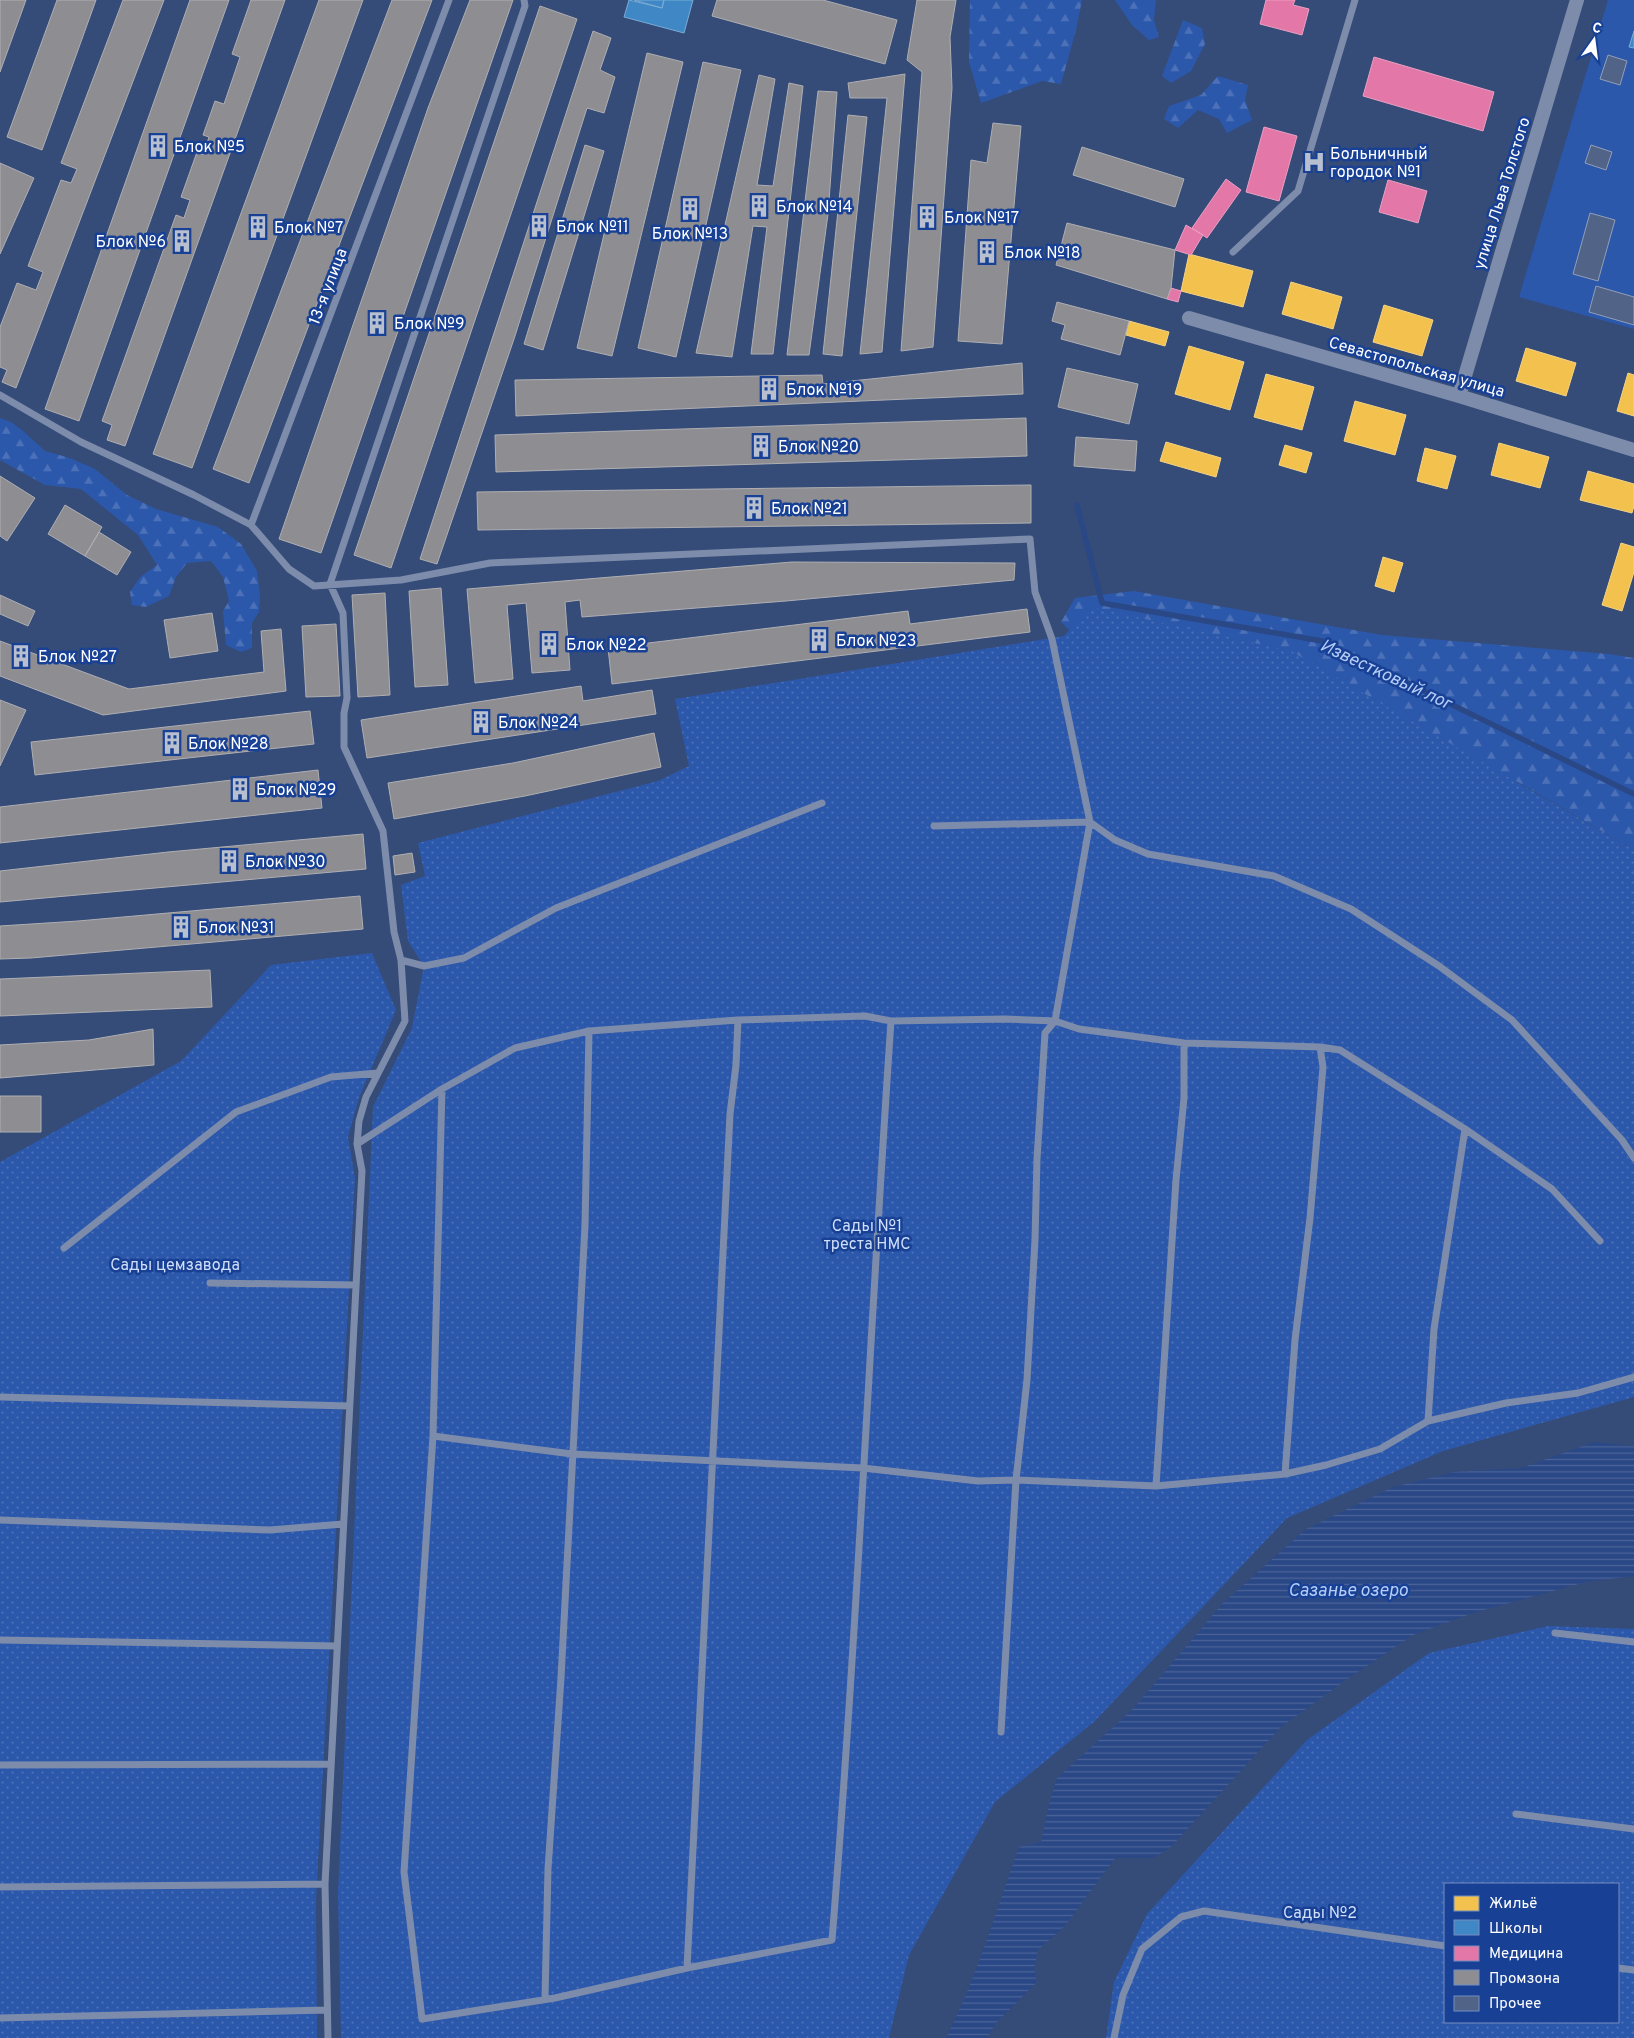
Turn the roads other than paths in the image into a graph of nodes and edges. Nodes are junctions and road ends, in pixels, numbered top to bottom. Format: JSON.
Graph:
{"nodes":[{"id":1,"x":449,"y":0,"type":"edge"},
{"id":2,"x":524,"y":0,"type":"edge"},
{"id":3,"x":1355,"y":0,"type":"edge"},
{"id":4,"x":1577,"y":0,"type":"edge"},
{"id":5,"x":1233,"y":252,"type":"dead end"},
{"id":6,"x":1189,"y":318,"type":"dead end"},
{"id":7,"x":0,"y":395,"type":"edge"},
{"id":8,"x":1459,"y":396,"type":"junction"},
{"id":9,"x":1634,"y":450,"type":"edge"},
{"id":10,"x":251,"y":525,"type":"junction"},
{"id":11,"x":330,"y":584,"type":"junction"},
{"id":12,"x":822,"y":803,"type":"dead end"},
{"id":13,"x":1090,"y":822,"type":"junction"},
{"id":14,"x":934,"y":826,"type":"dead end"},
{"id":15,"x":401,"y":960,"type":"junction"},
{"id":16,"x":738,"y":1020,"type":"junction"},
{"id":17,"x":891,"y":1021,"type":"junction"},
{"id":18,"x":1055,"y":1021,"type":"junction"},
{"id":19,"x":589,"y":1031,"type":"junction"},
{"id":20,"x":1184,"y":1043,"type":"junction"},
{"id":21,"x":1320,"y":1047,"type":"junction"},
{"id":22,"x":378,"y":1073,"type":"junction"},
{"id":23,"x":442,"y":1089,"type":"junction"},
{"id":24,"x":1465,"y":1129,"type":"junction"},
{"id":25,"x":357,"y":1144,"type":"junction"},
{"id":26,"x":1634,"y":1158,"type":"edge"},
{"id":27,"x":1600,"y":1242,"type":"dead end"},
{"id":28,"x":64,"y":1248,"type":"dead end"},
{"id":29,"x":210,"y":1282,"type":"dead end"},
{"id":30,"x":356,"y":1285,"type":"junction"},
{"id":31,"x":1634,"y":1377,"type":"edge"},
{"id":32,"x":0,"y":1397,"type":"edge"},
{"id":33,"x":349,"y":1406,"type":"junction"},
{"id":34,"x":1428,"y":1421,"type":"junction"},
{"id":35,"x":433,"y":1436,"type":"junction"},
{"id":36,"x":572,"y":1454,"type":"junction"},
{"id":37,"x":713,"y":1460,"type":"junction"},
{"id":38,"x":863,"y":1468,"type":"junction"},
{"id":39,"x":1284,"y":1474,"type":"junction"},
{"id":40,"x":1016,"y":1480,"type":"junction"},
{"id":41,"x":1156,"y":1486,"type":"junction"},
{"id":42,"x":0,"y":1520,"type":"edge"},
{"id":43,"x":343,"y":1524,"type":"junction"},
{"id":44,"x":1555,"y":1633,"type":"dead end"},
{"id":45,"x":0,"y":1640,"type":"edge"},
{"id":46,"x":1634,"y":1642,"type":"edge"},
{"id":47,"x":337,"y":1646,"type":"junction"},
{"id":48,"x":1001,"y":1732,"type":"dead end"},
{"id":49,"x":331,"y":1764,"type":"junction"},
{"id":50,"x":0,"y":1766,"type":"edge"},
{"id":51,"x":1516,"y":1814,"type":"dead end"},
{"id":52,"x":1634,"y":1829,"type":"edge"},
{"id":53,"x":325,"y":1884,"type":"junction"},
{"id":54,"x":0,"y":1887,"type":"edge"},
{"id":55,"x":1444,"y":1946,"type":"edge"},
{"id":56,"x":687,"y":1968,"type":"junction"},
{"id":57,"x":1619,"y":1968,"type":"edge"},
{"id":58,"x":1634,"y":1970,"type":"edge"},
{"id":59,"x":546,"y":1998,"type":"junction"},
{"id":60,"x":327,"y":2010,"type":"junction"},
{"id":61,"x":0,"y":2018,"type":"edge"},
{"id":62,"x":328,"y":2038,"type":"edge"},
{"id":63,"x":1114,"y":2038,"type":"edge"}],
"edges":[{"from":1,"to":10,"type":"lane","name":"13-я улица"},
{"from":2,"to":11,"type":"lane"},
{"from":3,"to":5,"type":"lane"},
{"from":4,"to":8,"type":"street","name":"улица Льва Толстого"},
{"from":6,"to":8,"type":"street","name":"Севастопольская улица"},
{"from":7,"to":10,"type":"lane"},
{"from":8,"to":9,"type":"street","name":"Севастопольская улица"},
{"from":10,"to":11,"type":"lane"},
{"from":11,"to":13,"type":"lane"},
{"from":11,"to":15,"type":"lane"},
{"from":12,"to":15,"type":"lane"},
{"from":13,"to":14,"type":"lane"},
{"from":13,"to":18,"type":"lane"},
{"from":13,"to":26,"type":"lane"},
{"from":15,"to":22,"type":"lane"},
{"from":16,"to":17,"type":"lane"},
{"from":16,"to":19,"type":"lane"},
{"from":16,"to":37,"type":"lane"},
{"from":17,"to":18,"type":"lane"},
{"from":17,"to":38,"type":"lane"},
{"from":18,"to":20,"type":"lane"},
{"from":18,"to":40,"type":"lane"},
{"from":19,"to":23,"type":"lane"},
{"from":19,"to":36,"type":"lane"},
{"from":20,"to":21,"type":"lane"},
{"from":20,"to":41,"type":"lane"},
{"from":21,"to":24,"type":"lane"},
{"from":21,"to":39,"type":"lane"},
{"from":22,"to":25,"type":"lane"},
{"from":22,"to":28,"type":"lane"},
{"from":23,"to":25,"type":"lane"},
{"from":23,"to":35,"type":"lane"},
{"from":24,"to":27,"type":"lane"},
{"from":24,"to":34,"type":"lane"},
{"from":25,"to":30,"type":"lane"},
{"from":29,"to":30,"type":"lane"},
{"from":30,"to":33,"type":"lane"},
{"from":31,"to":34,"type":"lane"},
{"from":32,"to":33,"type":"lane"},
{"from":33,"to":43,"type":"lane"},
{"from":34,"to":39,"type":"lane"},
{"from":35,"to":36,"type":"lane"},
{"from":35,"to":59,"type":"lane"},
{"from":36,"to":37,"type":"lane"},
{"from":36,"to":59,"type":"lane"},
{"from":37,"to":38,"type":"lane"},
{"from":37,"to":56,"type":"lane"},
{"from":38,"to":40,"type":"lane"},
{"from":38,"to":56,"type":"lane"},
{"from":39,"to":41,"type":"lane"},
{"from":40,"to":41,"type":"lane"},
{"from":40,"to":48,"type":"lane"},
{"from":42,"to":43,"type":"lane"},
{"from":43,"to":47,"type":"lane"},
{"from":44,"to":46,"type":"lane"},
{"from":45,"to":47,"type":"lane"},
{"from":47,"to":49,"type":"lane"},
{"from":49,"to":50,"type":"lane"},
{"from":49,"to":53,"type":"lane"},
{"from":51,"to":52,"type":"lane"},
{"from":53,"to":54,"type":"lane"},
{"from":53,"to":60,"type":"lane"},
{"from":55,"to":63,"type":"lane"},
{"from":56,"to":59,"type":"lane"},
{"from":57,"to":58,"type":"lane"},
{"from":60,"to":61,"type":"lane"},
{"from":60,"to":62,"type":"lane"}]}
